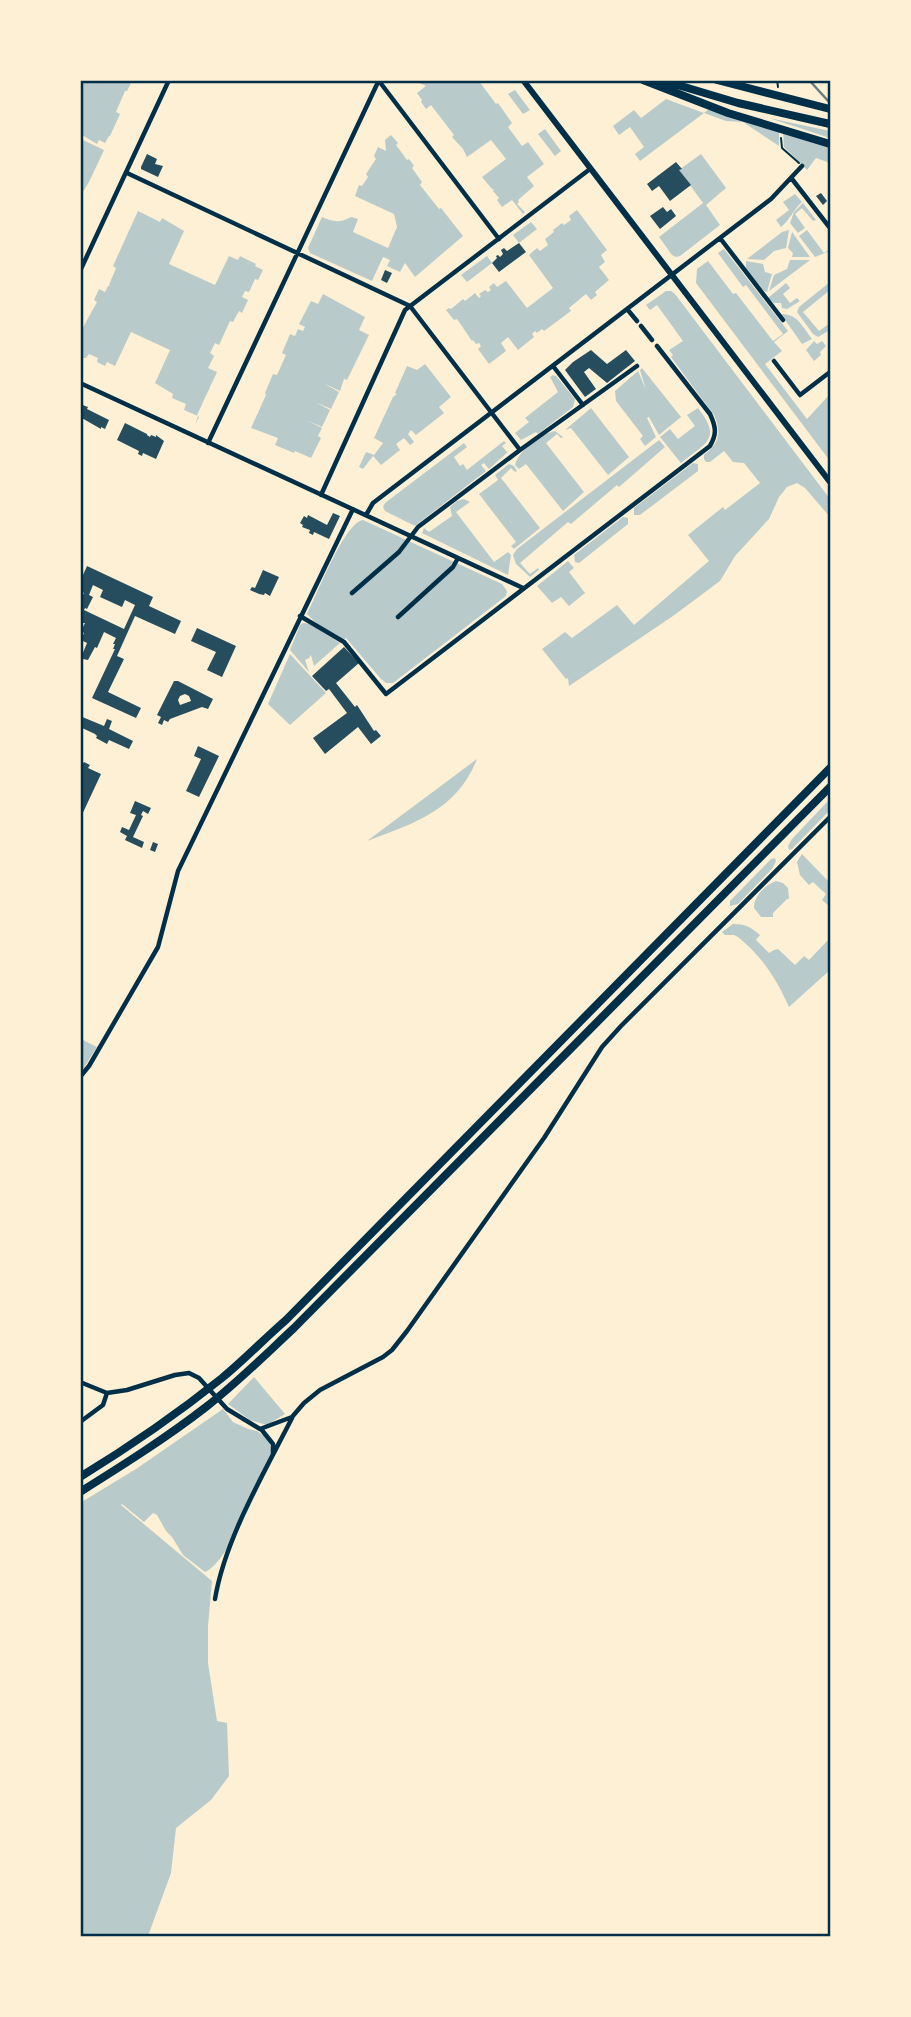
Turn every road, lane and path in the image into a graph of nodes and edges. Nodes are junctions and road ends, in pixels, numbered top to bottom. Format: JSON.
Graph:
{"nodes":[{"id":1,"x":169,"y":80,"type":"edge"},
{"id":2,"x":523,"y":80,"type":"edge"},
{"id":3,"x":643,"y":80,"type":"edge"},
{"id":4,"x":661,"y":80,"type":"edge"},
{"id":5,"x":717,"y":80,"type":"edge"},
{"id":6,"x":379,"y":81,"type":"edge"},
{"id":7,"x":830,"y":109,"type":"edge"},
{"id":8,"x":831,"y":124,"type":"edge"},
{"id":9,"x":831,"y":144,"type":"edge"},
{"id":10,"x":785,"y":151,"type":"dead end"},
{"id":11,"x":802,"y":166,"type":"joint"},
{"id":12,"x":590,"y":169,"type":"junction"},
{"id":13,"x":127,"y":173,"type":"junction"},
{"id":14,"x":792,"y":178,"type":"junction"},
{"id":15,"x":831,"y":228,"type":"edge"},
{"id":16,"x":720,"y":238,"type":"junction"},
{"id":17,"x":499,"y":239,"type":"junction"},
{"id":18,"x":297,"y":254,"type":"junction"},
{"id":19,"x":80,"y":271,"type":"edge"},
{"id":20,"x":672,"y":275,"type":"junction"},
{"id":21,"x":410,"y":306,"type":"junction"},
{"id":22,"x":627,"y":309,"type":"junction"},
{"id":23,"x":783,"y":320,"type":"dead end"},
{"id":24,"x":637,"y":321,"type":"dead end"},
{"id":25,"x":641,"y":326,"type":"dead end"},
{"id":26,"x":652,"y":340,"type":"dead end"},
{"id":27,"x":657,"y":346,"type":"dead end"},
{"id":28,"x":774,"y":361,"type":"dead end"},
{"id":29,"x":553,"y":366,"type":"junction"},
{"id":30,"x":637,"y":366,"type":"dead end"},
{"id":31,"x":831,"y":372,"type":"edge"},
{"id":32,"x":80,"y":383,"type":"edge"},
{"id":33,"x":583,"y":405,"type":"junction"},
{"id":34,"x":492,"y":412,"type":"junction"},
{"id":35,"x":208,"y":443,"type":"junction"},
{"id":36,"x":520,"y":450,"type":"junction"},
{"id":37,"x":831,"y":482,"type":"edge"},
{"id":38,"x":321,"y":495,"type":"junction"},
{"id":39,"x":353,"y":509,"type":"junction"},
{"id":40,"x":366,"y":515,"type":"junction"},
{"id":41,"x":411,"y":536,"type":"junction"},
{"id":42,"x":458,"y":558,"type":"junction"},
{"id":43,"x":523,"y":588,"type":"junction"},
{"id":44,"x":352,"y":593,"type":"dead end"},
{"id":45,"x":300,"y":616,"type":"junction"},
{"id":46,"x":398,"y":617,"type":"dead end"},
{"id":47,"x":831,"y":768,"type":"edge"},
{"id":48,"x":831,"y":787,"type":"edge"},
{"id":49,"x":831,"y":817,"type":"edge"},
{"id":50,"x":80,"y":1077,"type":"edge"},
{"id":51,"x":80,"y":1382,"type":"edge"},
{"id":52,"x":107,"y":1393,"type":"junction"},
{"id":53,"x":292,"y":1417,"type":"junction"},
{"id":54,"x":80,"y":1422,"type":"edge"},
{"id":55,"x":260,"y":1429,"type":"junction"},
{"id":56,"x":274,"y":1455,"type":"junction"},
{"id":57,"x":80,"y":1478,"type":"edge"},
{"id":58,"x":80,"y":1492,"type":"edge"},
{"id":59,"x":215,"y":1599,"type":"dead end"}],
"edges":[{"from":1,"to":13,"type":"street"},
{"from":2,"to":12,"type":"main road"},
{"from":3,"to":9,"type":"highway"},
{"from":4,"to":8,"type":"highway"},
{"from":5,"to":7,"type":"highway"},
{"from":6,"to":17,"type":"street"},
{"from":6,"to":18,"type":"street"},
{"from":10,"to":11,"type":"path"},
{"from":11,"to":14,"type":"street"},
{"from":12,"to":17,"type":"street"},
{"from":12,"to":20,"type":"main road"},
{"from":13,"to":18,"type":"street"},
{"from":13,"to":19,"type":"street"},
{"from":14,"to":15,"type":"street"},
{"from":14,"to":16,"type":"street"},
{"from":16,"to":20,"type":"street"},
{"from":16,"to":23,"type":"street"},
{"from":17,"to":21,"type":"street"},
{"from":18,"to":21,"type":"street"},
{"from":18,"to":35,"type":"street"},
{"from":20,"to":22,"type":"street"},
{"from":20,"to":37,"type":"main road"},
{"from":21,"to":34,"type":"street"},
{"from":21,"to":38,"type":"street"},
{"from":22,"to":24,"type":"street"},
{"from":22,"to":29,"type":"street"},
{"from":25,"to":26,"type":"street"},
{"from":27,"to":43,"type":"street"},
{"from":28,"to":31,"type":"street"},
{"from":29,"to":33,"type":"street"},
{"from":29,"to":34,"type":"street"},
{"from":30,"to":33,"type":"street"},
{"from":32,"to":35,"type":"street"},
{"from":33,"to":36,"type":"street"},
{"from":34,"to":36,"type":"street"},
{"from":34,"to":40,"type":"street"},
{"from":35,"to":38,"type":"street"},
{"from":36,"to":41,"type":"street"},
{"from":38,"to":39,"type":"street"},
{"from":39,"to":40,"type":"street"},
{"from":39,"to":45,"type":"street"},
{"from":40,"to":41,"type":"street"},
{"from":41,"to":42,"type":"street"},
{"from":41,"to":44,"type":"street"},
{"from":42,"to":43,"type":"street"},
{"from":42,"to":46,"type":"street"},
{"from":43,"to":45,"type":"street"},
{"from":45,"to":50,"type":"street"},
{"from":47,"to":57,"type":"highway"},
{"from":48,"to":58,"type":"highway"},
{"from":49,"to":53,"type":"street"},
{"from":51,"to":52,"type":"street"},
{"from":52,"to":54,"type":"street"},
{"from":52,"to":55,"type":"street"},
{"from":53,"to":55,"type":"street"},
{"from":53,"to":56,"type":"street"},
{"from":55,"to":56,"type":"street"},
{"from":56,"to":59,"type":"street"}]}
